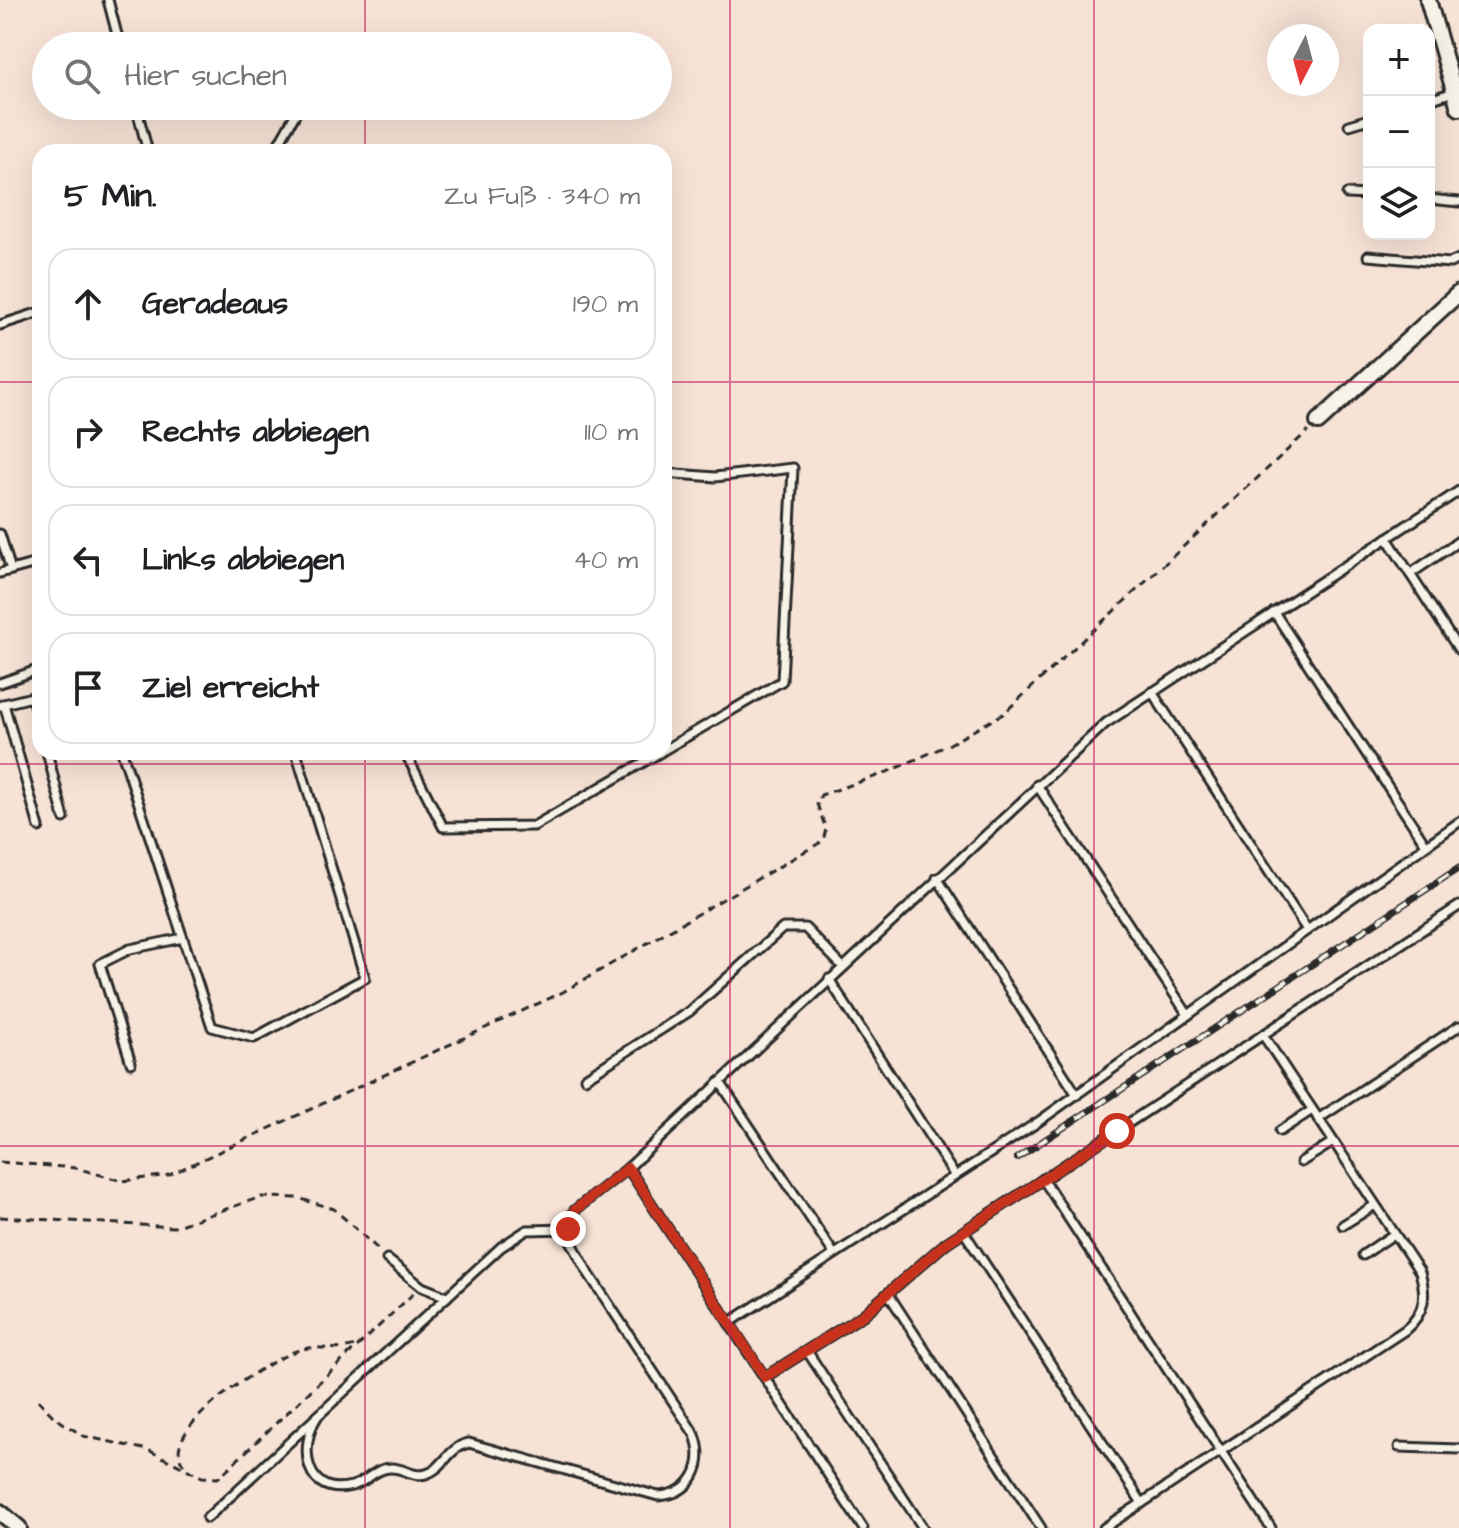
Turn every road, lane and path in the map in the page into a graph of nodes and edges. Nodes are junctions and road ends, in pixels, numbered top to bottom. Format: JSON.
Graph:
{"nodes":[{"id":1,"x":108,"y":0,"type":"edge"},
{"id":2,"x":1428,"y":0,"type":"edge"},
{"id":3,"x":116,"y":32,"type":"edge"},
{"id":4,"x":1453,"y":63,"type":"edge"},
{"id":5,"x":1454,"y":92,"type":"junction"},
{"id":6,"x":1435,"y":98,"type":"edge"},
{"id":7,"x":1459,"y":108,"type":"edge"},
{"id":8,"x":140,"y":120,"type":"edge"},
{"id":9,"x":292,"y":120,"type":"edge"},
{"id":10,"x":1363,"y":121,"type":"edge"},
{"id":11,"x":1349,"y":125,"type":"dead end"},
{"id":12,"x":146,"y":144,"type":"edge"},
{"id":13,"x":279,"y":144,"type":"edge"},
{"id":14,"x":1347,"y":194,"type":"dead end"},
{"id":15,"x":1363,"y":195,"type":"edge"},
{"id":16,"x":1435,"y":200,"type":"edge"},
{"id":17,"x":1459,"y":202,"type":"edge"},
{"id":18,"x":1368,"y":256,"type":"dead end"},
{"id":19,"x":1459,"y":259,"type":"edge"},
{"id":20,"x":1459,"y":293,"type":"edge"},
{"id":21,"x":32,"y":315,"type":"edge"},
{"id":22,"x":0,"y":325,"type":"edge"},
{"id":23,"x":1318,"y":422,"type":"joint"},
{"id":24,"x":672,"y":474,"type":"edge"},
{"id":25,"x":1459,"y":491,"type":"edge"},
{"id":26,"x":0,"y":534,"type":"edge"},
{"id":27,"x":1387,"y":538,"type":"junction"},
{"id":28,"x":1459,"y":541,"type":"edge"},
{"id":29,"x":32,"y":564,"type":"edge"},
{"id":30,"x":11,"y":570,"type":"junction"},
{"id":31,"x":0,"y":573,"type":"edge"},
{"id":32,"x":1410,"y":574,"type":"junction"},
{"id":33,"x":1274,"y":612,"type":"junction"},
{"id":34,"x":1459,"y":650,"type":"edge"},
{"id":35,"x":32,"y":672,"type":"edge"},
{"id":36,"x":0,"y":683,"type":"edge"},
{"id":37,"x":1152,"y":692,"type":"junction"},
{"id":38,"x":32,"y":697,"type":"edge"},
{"id":39,"x":2,"y":705,"type":"edge"},
{"id":40,"x":672,"y":745,"type":"edge"},
{"id":41,"x":49,"y":760,"type":"edge"},
{"id":42,"x":125,"y":760,"type":"edge"},
{"id":43,"x":298,"y":760,"type":"edge"},
{"id":44,"x":409,"y":760,"type":"edge"},
{"id":45,"x":647,"y":760,"type":"edge"},
{"id":46,"x":1037,"y":785,"type":"junction"},
{"id":47,"x":64,"y":818,"type":"dead end"},
{"id":48,"x":1459,"y":822,"type":"edge"},
{"id":49,"x":39,"y":827,"type":"dead end"},
{"id":50,"x":1426,"y":845,"type":"junction"},
{"id":51,"x":937,"y":878,"type":"junction"},
{"id":52,"x":1459,"y":906,"type":"edge"},
{"id":53,"x":1307,"y":930,"type":"junction"},
{"id":54,"x":183,"y":938,"type":"junction"},
{"id":55,"x":843,"y":967,"type":"junction"},
{"id":56,"x":829,"y":979,"type":"junction"},
{"id":57,"x":1188,"y":1015,"type":"junction"},
{"id":58,"x":1459,"y":1026,"type":"edge"},
{"id":59,"x":1263,"y":1035,"type":"junction"},
{"id":60,"x":131,"y":1063,"type":"dead end"},
{"id":61,"x":585,"y":1078,"type":"dead end"},
{"id":62,"x":720,"y":1082,"type":"junction"},
{"id":63,"x":1077,"y":1095,"type":"junction"},
{"id":64,"x":1312,"y":1110,"type":"junction"},
{"id":65,"x":1318,"y":1119,"type":"junction"},
{"id":66,"x":1280,"y":1131,"type":"dead end"},
{"id":67,"x":1333,"y":1142,"type":"junction"},
{"id":68,"x":0,"y":1162,"type":"edge"},
{"id":69,"x":1301,"y":1162,"type":"dead end"},
{"id":70,"x":628,"y":1168,"type":"junction"},
{"id":71,"x":955,"y":1176,"type":"junction"},
{"id":72,"x":1043,"y":1179,"type":"junction"},
{"id":73,"x":1375,"y":1205,"type":"junction"},
{"id":74,"x":0,"y":1217,"type":"edge"},
{"id":75,"x":1343,"y":1225,"type":"dead end"},
{"id":76,"x":568,"y":1229,"type":"junction"},
{"id":77,"x":964,"y":1232,"type":"junction"},
{"id":78,"x":1394,"y":1234,"type":"junction"},
{"id":79,"x":834,"y":1254,"type":"junction"},
{"id":80,"x":1363,"y":1255,"type":"dead end"},
{"id":81,"x":387,"y":1259,"type":"joint"},
{"id":82,"x":420,"y":1286,"type":"junction"},
{"id":83,"x":889,"y":1295,"type":"junction"},
{"id":84,"x":447,"y":1297,"type":"junction"},
{"id":85,"x":729,"y":1323,"type":"junction"},
{"id":86,"x":370,"y":1337,"type":"junction"},
{"id":87,"x":807,"y":1351,"type":"junction"},
{"id":88,"x":765,"y":1377,"type":"junction"},
{"id":89,"x":38,"y":1400,"type":"dead end"},
{"id":90,"x":317,"y":1417,"type":"junction"},
{"id":91,"x":1399,"y":1447,"type":"dead end"},
{"id":92,"x":1459,"y":1449,"type":"edge"},
{"id":93,"x":1220,"y":1451,"type":"junction"},
{"id":94,"x":190,"y":1470,"type":"junction"},
{"id":95,"x":1142,"y":1503,"type":"junction"},
{"id":96,"x":0,"y":1512,"type":"edge"},
{"id":97,"x":207,"y":1518,"type":"dead end"},
{"id":98,"x":1118,"y":1519,"type":"junction"},
{"id":99,"x":19,"y":1528,"type":"edge"},
{"id":100,"x":863,"y":1528,"type":"edge"},
{"id":101,"x":923,"y":1528,"type":"edge"},
{"id":102,"x":1041,"y":1528,"type":"edge"},
{"id":103,"x":1104,"y":1528,"type":"edge"},
{"id":104,"x":1124,"y":1528,"type":"edge"},
{"id":105,"x":1271,"y":1528,"type":"edge"}],
"edges":[{"from":1,"to":3,"type":"lane"},
{"from":2,"to":4,"type":"street"},
{"from":4,"to":5,"type":"street"},
{"from":5,"to":6,"type":"lane"},
{"from":5,"to":7,"type":"street"},
{"from":8,"to":12,"type":"lane"},
{"from":9,"to":13,"type":"lane"},
{"from":10,"to":11,"type":"lane"},
{"from":14,"to":15,"type":"lane"},
{"from":16,"to":17,"type":"lane"},
{"from":18,"to":19,"type":"lane"},
{"from":20,"to":23,"type":"street"},
{"from":21,"to":22,"type":"lane"},
{"from":23,"to":68,"type":"path"},
{"from":24,"to":40,"type":"lane"},
{"from":25,"to":27,"type":"lane"},
{"from":26,"to":30,"type":"lane"},
{"from":27,"to":32,"type":"lane"},
{"from":27,"to":33,"type":"lane"},
{"from":28,"to":32,"type":"lane"},
{"from":29,"to":30,"type":"lane"},
{"from":30,"to":31,"type":"lane"},
{"from":32,"to":34,"type":"lane"},
{"from":33,"to":37,"type":"lane"},
{"from":33,"to":50,"type":"lane"},
{"from":35,"to":36,"type":"lane"},
{"from":37,"to":46,"type":"lane"},
{"from":37,"to":53,"type":"lane"},
{"from":38,"to":39,"type":"lane"},
{"from":39,"to":49,"type":"lane"},
{"from":41,"to":47,"type":"lane"},
{"from":42,"to":54,"type":"lane"},
{"from":43,"to":54,"type":"lane"},
{"from":44,"to":45,"type":"lane"},
{"from":46,"to":51,"type":"lane"},
{"from":46,"to":57,"type":"lane"},
{"from":48,"to":50,"type":"lane"},
{"from":50,"to":53,"type":"lane"},
{"from":51,"to":55,"type":"lane"},
{"from":51,"to":63,"type":"lane"},
{"from":52,"to":59,"type":"lane"},
{"from":53,"to":57,"type":"lane"},
{"from":54,"to":60,"type":"lane"},
{"from":55,"to":56,"type":"lane"},
{"from":55,"to":61,"type":"lane"},
{"from":56,"to":62,"type":"lane"},
{"from":56,"to":71,"type":"lane"},
{"from":57,"to":63,"type":"lane"},
{"from":58,"to":65,"type":"lane"},
{"from":59,"to":64,"type":"lane"},
{"from":59,"to":72,"type":"lane"},
{"from":62,"to":70,"type":"lane"},
{"from":62,"to":79,"type":"lane"},
{"from":63,"to":71,"type":"lane"},
{"from":64,"to":65,"type":"lane"},
{"from":64,"to":66,"type":"lane"},
{"from":65,"to":67,"type":"lane"},
{"from":67,"to":69,"type":"lane"},
{"from":67,"to":73,"type":"lane"},
{"from":70,"to":76,"type":"lane"},
{"from":70,"to":85,"type":"lane"},
{"from":71,"to":79,"type":"lane"},
{"from":72,"to":77,"type":"lane"},
{"from":72,"to":93,"type":"lane"},
{"from":73,"to":75,"type":"lane"},
{"from":73,"to":78,"type":"lane"},
{"from":74,"to":81,"type":"path"},
{"from":76,"to":84,"type":"lane"},
{"from":76,"to":90,"type":"lane"},
{"from":77,"to":83,"type":"lane"},
{"from":77,"to":95,"type":"lane"},
{"from":78,"to":80,"type":"lane"},
{"from":78,"to":93,"type":"lane"},
{"from":79,"to":85,"type":"lane"},
{"from":81,"to":82,"type":"lane"},
{"from":82,"to":84,"type":"lane"},
{"from":82,"to":86,"type":"path"},
{"from":83,"to":87,"type":"lane"},
{"from":83,"to":102,"type":"lane"},
{"from":84,"to":90,"type":"lane"},
{"from":85,"to":88,"type":"lane"},
{"from":86,"to":94,"type":"path"},
{"from":86,"to":94,"type":"path"},
{"from":87,"to":88,"type":"lane"},
{"from":87,"to":101,"type":"lane"},
{"from":88,"to":100,"type":"lane"},
{"from":89,"to":94,"type":"path"},
{"from":90,"to":97,"type":"lane"},
{"from":91,"to":92,"type":"lane"},
{"from":93,"to":95,"type":"lane"},
{"from":93,"to":105,"type":"lane"},
{"from":95,"to":98,"type":"lane"},
{"from":96,"to":99,"type":"street"},
{"from":98,"to":103,"type":"lane"},
{"from":98,"to":104,"type":"lane"}]}
